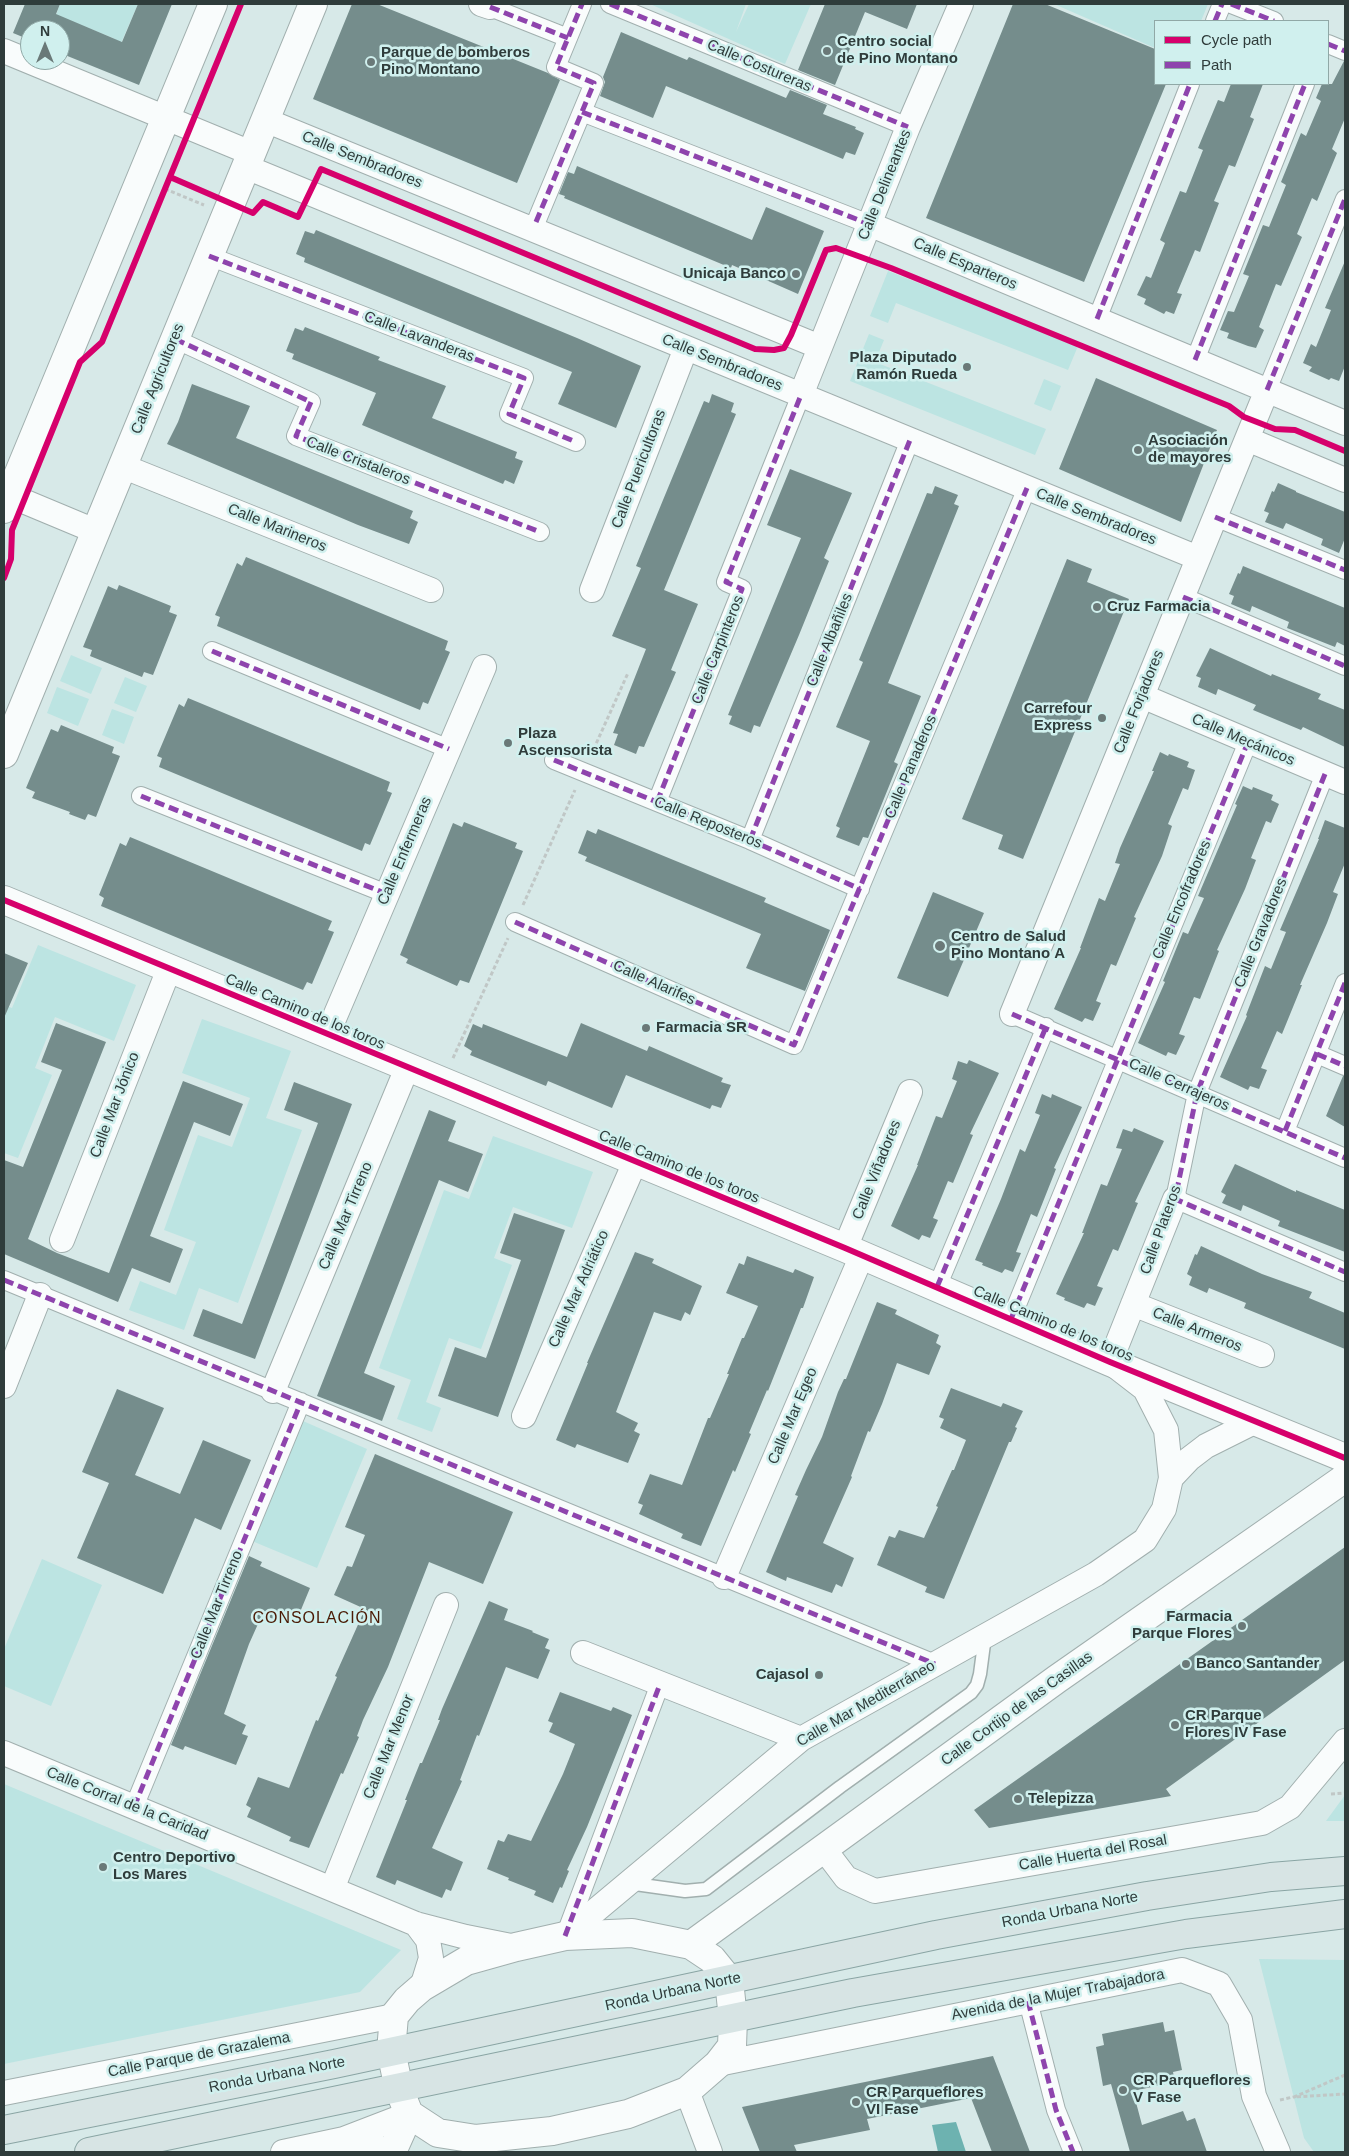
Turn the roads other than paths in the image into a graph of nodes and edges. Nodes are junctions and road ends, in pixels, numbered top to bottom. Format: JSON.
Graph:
{"nodes":[{"id":1,"x":213,"y":4,"type":"edge"},
{"id":2,"x":313,"y":4,"type":"edge"},
{"id":3,"x":582,"y":4,"type":"edge"},
{"id":4,"x":610,"y":4,"type":"edge"},
{"id":5,"x":961,"y":4,"type":"edge"},
{"id":6,"x":1222,"y":4,"type":"edge"},
{"id":7,"x":1232,"y":4,"type":"edge"},
{"id":8,"x":485,"y":6,"type":"edge"},
{"id":9,"x":1215,"y":20,"type":"edge"},
{"id":10,"x":1272,"y":20,"type":"edge"},
{"id":11,"x":568,"y":38,"type":"junction"},
{"id":12,"x":1329,"y":44,"type":"edge"},
{"id":13,"x":4,"y":50,"type":"edge"},
{"id":14,"x":1345,"y":51,"type":"edge"},
{"id":15,"x":1190,"y":85,"type":"edge"},
{"id":16,"x":1305,"y":85,"type":"edge"},
{"id":17,"x":582,"y":112,"type":"junction"},
{"id":18,"x":167,"y":119,"type":"junction"},
{"id":19,"x":265,"y":120,"type":"junction"},
{"id":20,"x":908,"y":127,"type":"junction"},
{"id":21,"x":248,"y":160,"type":"junction"},
{"id":22,"x":1345,"y":199,"type":"edge"},
{"id":23,"x":536,"y":222,"type":"dead end"},
{"id":24,"x":869,"y":224,"type":"junction"},
{"id":25,"x":208,"y":256,"type":"junction"},
{"id":26,"x":1097,"y":319,"type":"junction"},
{"id":27,"x":175,"y":339,"type":"junction"},
{"id":28,"x":820,"y":347,"type":"junction"},
{"id":29,"x":686,"y":348,"type":"junction"},
{"id":30,"x":1195,"y":360,"type":"junction"},
{"id":31,"x":1267,"y":390,"type":"junction"},
{"id":32,"x":801,"y":395,"type":"junction"},
{"id":33,"x":1345,"y":423,"type":"edge"},
{"id":34,"x":1247,"y":439,"type":"junction"},
{"id":35,"x":910,"y":440,"type":"junction"},
{"id":36,"x":576,"y":442,"type":"dead end"},
{"id":37,"x":122,"y":466,"type":"junction"},
{"id":38,"x":1345,"y":480,"type":"edge"},
{"id":39,"x":1028,"y":488,"type":"junction"},
{"id":40,"x":6,"y":499,"type":"edge"},
{"id":41,"x":1215,"y":517,"type":"junction"},
{"id":42,"x":96,"y":531,"type":"junction"},
{"id":43,"x":540,"y":532,"type":"dead end"},
{"id":44,"x":1198,"y":558,"type":"junction"},
{"id":45,"x":1345,"y":570,"type":"edge"},
{"id":46,"x":431,"y":590,"type":"dead end"},
{"id":47,"x":592,"y":590,"type":"dead end"},
{"id":48,"x":1182,"y":597,"type":"junction"},
{"id":49,"x":212,"y":651,"type":"dead end"},
{"id":50,"x":484,"y":666,"type":"dead end"},
{"id":51,"x":1345,"y":666,"type":"edge"},
{"id":52,"x":1142,"y":696,"type":"junction"},
{"id":53,"x":1248,"y":742,"type":"junction"},
{"id":54,"x":449,"y":749,"type":"junction"},
{"id":55,"x":4,"y":754,"type":"edge"},
{"id":56,"x":554,"y":760,"type":"dead end"},
{"id":57,"x":1335,"y":778,"type":"edge"},
{"id":58,"x":141,"y":796,"type":"dead end"},
{"id":59,"x":657,"y":802,"type":"junction"},
{"id":60,"x":750,"y":840,"type":"junction"},
{"id":61,"x":860,"y":889,"type":"junction"},
{"id":62,"x":387,"y":894,"type":"junction"},
{"id":63,"x":4,"y":900,"type":"edge"},
{"id":64,"x":515,"y":922,"type":"road end"},
{"id":65,"x":168,"y":969,"type":"junction"},
{"id":66,"x":1345,"y":983,"type":"edge"},
{"id":67,"x":1012,"y":1014,"type":"joint"},
{"id":68,"x":1046,"y":1027,"type":"junction"},
{"id":69,"x":327,"y":1035,"type":"junction"},
{"id":70,"x":794,"y":1044,"type":"joint"},
{"id":71,"x":1317,"y":1054,"type":"junction"},
{"id":72,"x":1117,"y":1058,"type":"junction"},
{"id":73,"x":1345,"y":1066,"type":"edge"},
{"id":74,"x":407,"y":1068,"type":"junction"},
{"id":75,"x":910,"y":1092,"type":"dead end"},
{"id":76,"x":1197,"y":1093,"type":"junction"},
{"id":77,"x":1286,"y":1131,"type":"junction"},
{"id":78,"x":1345,"y":1158,"type":"edge"},
{"id":79,"x":635,"y":1162,"type":"junction"},
{"id":80,"x":1175,"y":1199,"type":"junction"},
{"id":81,"x":62,"y":1240,"type":"dead end"},
{"id":82,"x":854,"y":1252,"type":"junction"},
{"id":83,"x":1345,"y":1272,"type":"edge"},
{"id":84,"x":4,"y":1280,"type":"edge"},
{"id":85,"x":937,"y":1287,"type":"junction"},
{"id":86,"x":40,"y":1295,"type":"junction"},
{"id":87,"x":1133,"y":1304,"type":"junction"},
{"id":88,"x":1011,"y":1319,"type":"junction"},
{"id":89,"x":1262,"y":1355,"type":"dead end"},
{"id":90,"x":1110,"y":1362,"type":"junction"},
{"id":91,"x":4,"y":1386,"type":"edge"},
{"id":92,"x":273,"y":1391,"type":"junction"},
{"id":93,"x":301,"y":1402,"type":"junction"},
{"id":94,"x":524,"y":1416,"type":"dead end"},
{"id":95,"x":1254,"y":1422,"type":"junction"},
{"id":96,"x":1345,"y":1458,"type":"edge"},
{"id":97,"x":1171,"y":1478,"type":"junction"},
{"id":98,"x":1345,"y":1478,"type":"edge"},
{"id":99,"x":724,"y":1577,"type":"junction"},
{"id":100,"x":446,"y":1605,"type":"dead end"},
{"id":101,"x":985,"y":1636,"type":"junction"},
{"id":102,"x":583,"y":1653,"type":"dead end"},
{"id":103,"x":935,"y":1664,"type":"junction"},
{"id":104,"x":660,"y":1684,"type":"junction"},
{"id":105,"x":801,"y":1740,"type":"junction"},
{"id":106,"x":1345,"y":1741,"type":"edge"},
{"id":107,"x":4,"y":1753,"type":"edge"},
{"id":108,"x":134,"y":1807,"type":"junction"},
{"id":109,"x":824,"y":1849,"type":"junction"},
{"id":110,"x":1345,"y":1871,"type":"edge"},
{"id":111,"x":628,"y":1883,"type":"junction"},
{"id":112,"x":332,"y":1889,"type":"junction"},
{"id":113,"x":1345,"y":1914,"type":"edge"},
{"id":114,"x":416,"y":1924,"type":"junction"},
{"id":115,"x":565,"y":1936,"type":"junction"},
{"id":116,"x":692,"y":1945,"type":"junction"},
{"id":117,"x":516,"y":1946,"type":"junction"},
{"id":118,"x":729,"y":1980,"type":"junction"},
{"id":119,"x":422,"y":1986,"type":"junction"},
{"id":120,"x":1028,"y":2001,"type":"junction"},
{"id":121,"x":394,"y":2016,"type":"junction"},
{"id":122,"x":733,"y":2019,"type":"junction"},
{"id":123,"x":391,"y":2052,"type":"junction"},
{"id":124,"x":718,"y":2064,"type":"junction"},
{"id":125,"x":399,"y":2089,"type":"junction"},
{"id":126,"x":687,"y":2091,"type":"junction"},
{"id":127,"x":4,"y":2092,"type":"edge"},
{"id":128,"x":409,"y":2114,"type":"junction"},
{"id":129,"x":4,"y":2130,"type":"edge"},
{"id":130,"x":344,"y":2140,"type":"junction"},
{"id":131,"x":466,"y":2146,"type":"edge"},
{"id":132,"x":88,"y":2152,"type":"edge"},
{"id":133,"x":283,"y":2152,"type":"edge"},
{"id":134,"x":381,"y":2152,"type":"edge"},
{"id":135,"x":392,"y":2152,"type":"edge"},
{"id":136,"x":710,"y":2152,"type":"edge"},
{"id":137,"x":1073,"y":2152,"type":"edge"},
{"id":138,"x":1278,"y":2152,"type":"edge"}],
"edges":[{"from":1,"to":18,"type":"street"},
{"from":2,"to":19,"type":"street","name":"Calle Agricultores"},
{"from":3,"to":11,"type":"street"},
{"from":4,"to":20,"type":"street","name":"Calle Costureras"},
{"from":5,"to":20,"type":"street","name":"Calle Delineantes"},
{"from":6,"to":9,"type":"street"},
{"from":7,"to":10,"type":"street"},
{"from":8,"to":11,"type":"street"},
{"from":11,"to":17,"type":"street"},
{"from":12,"to":14,"type":"street"},
{"from":13,"to":18,"type":"street","name":"Calle Sembradores"},
{"from":15,"to":26,"type":"street"},
{"from":16,"to":30,"type":"street"},
{"from":17,"to":23,"type":"street"},
{"from":17,"to":24,"type":"street","name":"Calle Esparteros"},
{"from":18,"to":21,"type":"street","name":"Calle Sembradores"},
{"from":18,"to":40,"type":"street"},
{"from":19,"to":21,"type":"street","name":"Calle Agricultores"},
{"from":19,"to":28,"type":"street","name":"Calle Sembradores"},
{"from":20,"to":24,"type":"street","name":"Calle Delineantes"},
{"from":21,"to":25,"type":"street","name":"Calle Agricultores"},
{"from":21,"to":29,"type":"street","name":"Calle Sembradores"},
{"from":22,"to":31,"type":"street"},
{"from":24,"to":26,"type":"street","name":"Calle Esparteros"},
{"from":24,"to":28,"type":"street","name":"Calle Delineantes"},
{"from":25,"to":27,"type":"street","name":"Calle Agricultores"},
{"from":25,"to":36,"type":"street","name":"Calle Lavanderas"},
{"from":26,"to":30,"type":"street","name":"Calle Esparteros"},
{"from":27,"to":37,"type":"street","name":"Calle Agricultores"},
{"from":27,"to":43,"type":"street","name":"Calle Cristaleros"},
{"from":28,"to":32,"type":"street","name":"Calle Delineantes"},
{"from":29,"to":32,"type":"street","name":"Calle Sembradores"},
{"from":29,"to":47,"type":"street","name":"Calle Puericultoras"},
{"from":30,"to":31,"type":"street","name":"Calle Esparteros"},
{"from":31,"to":33,"type":"street","name":"Calle Esparteros"},
{"from":31,"to":34,"type":"street","name":"Calle Forjadores"},
{"from":32,"to":35,"type":"street","name":"Calle Sembradores"},
{"from":32,"to":59,"type":"street","name":"Calle Carpinteros"},
{"from":34,"to":38,"type":"street"},
{"from":34,"to":41,"type":"street","name":"Calle Forjadores"},
{"from":35,"to":39,"type":"street","name":"Calle Sembradores"},
{"from":35,"to":60,"type":"street","name":"Calle Albañiles"},
{"from":37,"to":42,"type":"street","name":"Calle Agricultores"},
{"from":37,"to":46,"type":"street","name":"Calle Marineros"},
{"from":39,"to":44,"type":"street","name":"Calle Sembradores"},
{"from":39,"to":61,"type":"street","name":"Calle Panaderos"},
{"from":40,"to":42,"type":"street"},
{"from":41,"to":44,"type":"street","name":"Calle Forjadores"},
{"from":41,"to":45,"type":"street"},
{"from":42,"to":55,"type":"street","name":"Calle Agricultores"},
{"from":44,"to":48,"type":"street","name":"Calle Forjadores"},
{"from":48,"to":51,"type":"street"},
{"from":48,"to":52,"type":"street","name":"Calle Forjadores"},
{"from":49,"to":54,"type":"street"},
{"from":50,"to":54,"type":"street","name":"Calle Enfermeras"},
{"from":52,"to":53,"type":"street","name":"Calle Mecánicos"},
{"from":52,"to":67,"type":"street","name":"Calle Forjadores"},
{"from":53,"to":57,"type":"street","name":"Calle Mecánicos"},
{"from":53,"to":72,"type":"street","name":"Calle Encofradores"},
{"from":54,"to":62,"type":"street","name":"Calle Enfermeras"},
{"from":56,"to":59,"type":"street","name":"Calle Reposteros"},
{"from":57,"to":76,"type":"street","name":"Calle Gravadores"},
{"from":58,"to":62,"type":"street"},
{"from":59,"to":60,"type":"street","name":"Calle Reposteros"},
{"from":60,"to":61,"type":"street","name":"Calle Reposteros"},
{"from":61,"to":70,"type":"street","name":"Calle Panaderos"},
{"from":62,"to":69,"type":"street","name":"Calle Enfermeras"},
{"from":63,"to":65,"type":"street","name":"Calle Camino de los toros"},
{"from":64,"to":70,"type":"street","name":"Calle Alarifes"},
{"from":65,"to":69,"type":"street","name":"Calle Camino de los toros"},
{"from":65,"to":81,"type":"street","name":"Calle Mar Jónico"},
{"from":66,"to":71,"type":"street"},
{"from":67,"to":68,"type":"street","name":"Calle Cerrajeros"},
{"from":68,"to":72,"type":"street","name":"Calle Cerrajeros"},
{"from":68,"to":85,"type":"street"},
{"from":69,"to":74,"type":"street","name":"Calle Camino de los toros"},
{"from":71,"to":73,"type":"street"},
{"from":71,"to":77,"type":"street"},
{"from":72,"to":76,"type":"street","name":"Calle Cerrajeros"},
{"from":72,"to":88,"type":"street","name":"Calle Encofradores"},
{"from":74,"to":79,"type":"street","name":"Calle Camino de los toros"},
{"from":74,"to":92,"type":"street","name":"Calle Mar Tirreno"},
{"from":75,"to":82,"type":"street","name":"Calle Viñadores"},
{"from":76,"to":77,"type":"street","name":"Calle Cerrajeros"},
{"from":76,"to":80,"type":"street","name":"Calle Plateros"},
{"from":77,"to":78,"type":"street","name":"Calle Cerrajeros"},
{"from":79,"to":82,"type":"street","name":"Calle Camino de los toros"},
{"from":79,"to":94,"type":"street","name":"Calle Mar Adriático"},
{"from":80,"to":83,"type":"street"},
{"from":80,"to":87,"type":"street","name":"Calle Plateros"},
{"from":82,"to":85,"type":"street","name":"Calle Camino de los toros"},
{"from":82,"to":99,"type":"street","name":"Calle Mar Egeo"},
{"from":84,"to":86,"type":"street"},
{"from":85,"to":88,"type":"street","name":"Calle Camino de los toros"},
{"from":86,"to":91,"type":"street"},
{"from":86,"to":92,"type":"street"},
{"from":87,"to":89,"type":"street","name":"Calle Armeros"},
{"from":87,"to":90,"type":"street","name":"Calle Plateros"},
{"from":88,"to":90,"type":"street","name":"Calle Camino de los toros"},
{"from":90,"to":95,"type":"street","name":"Calle Camino de los toros"},
{"from":90,"to":97,"type":"street","name":"Calle Mar Mediterráneo"},
{"from":92,"to":93,"type":"street"},
{"from":93,"to":99,"type":"street"},
{"from":93,"to":108,"type":"street","name":"Calle Mar Tirreno"},
{"from":95,"to":96,"type":"street","name":"Calle Camino de los toros"},
{"from":95,"to":97,"type":"street"},
{"from":97,"to":101,"type":"street","name":"Calle Mar Mediterráneo"},
{"from":98,"to":109,"type":"street","name":"Calle Cortijo de las Casillas"},
{"from":99,"to":103,"type":"street"},
{"from":100,"to":112,"type":"street","name":"Calle Mar Menor"},
{"from":101,"to":103,"type":"street","name":"Calle Mar Mediterráneo"},
{"from":101,"to":111,"type":"lane"},
{"from":102,"to":104,"type":"street"},
{"from":103,"to":105,"type":"street","name":"Calle Mar Mediterráneo"},
{"from":104,"to":105,"type":"street"},
{"from":104,"to":115,"type":"street"},
{"from":105,"to":111,"type":"street","name":"Calle Mar Mediterráneo"},
{"from":106,"to":109,"type":"street","name":"Calle Huerta del Rosal"},
{"from":107,"to":108,"type":"street","name":"Calle Corral de la Caridad"},
{"from":108,"to":112,"type":"street","name":"Calle Corral de la Caridad"},
{"from":109,"to":116,"type":"street","name":"Calle Cortijo de las Casillas"},
{"from":110,"to":118,"type":"main road","name":"Ronda Urbana Norte"},
{"from":111,"to":115,"type":"street","name":"Calle Mar Mediterráneo"},
{"from":112,"to":114,"type":"street","name":"Calle Corral de la Caridad"},
{"from":113,"to":122,"type":"main road"},
{"from":114,"to":117,"type":"street","name":"Calle Corral de la Caridad"},
{"from":114,"to":119,"type":"street"},
{"from":115,"to":116,"type":"street"},
{"from":115,"to":117,"type":"street"},
{"from":116,"to":118,"type":"street"},
{"from":117,"to":119,"type":"street"},
{"from":118,"to":122,"type":"street"},
{"from":118,"to":123,"type":"main road","name":"Ronda Urbana Norte"},
{"from":119,"to":121,"type":"street"},
{"from":120,"to":124,"type":"street","name":"Avenida de la Mujer Trabajadora"},
{"from":120,"to":137,"type":"street"},
{"from":120,"to":138,"type":"street","name":"Avenida de la Mujer Trabajadora"},
{"from":121,"to":123,"type":"street"},
{"from":121,"to":127,"type":"street","name":"Calle Parque de Grazalema"},
{"from":122,"to":124,"type":"street"},
{"from":122,"to":125,"type":"main road"},
{"from":123,"to":125,"type":"street"},
{"from":123,"to":129,"type":"main road","name":"Ronda Urbana Norte"},
{"from":124,"to":126,"type":"street"},
{"from":125,"to":128,"type":"street"},
{"from":125,"to":132,"type":"main road"},
{"from":126,"to":131,"type":"street"},
{"from":126,"to":136,"type":"street"},
{"from":128,"to":130,"type":"street"},
{"from":128,"to":131,"type":"street"},
{"from":128,"to":135,"type":"street"},
{"from":130,"to":133,"type":"street"},
{"from":130,"to":134,"type":"street"}]}
